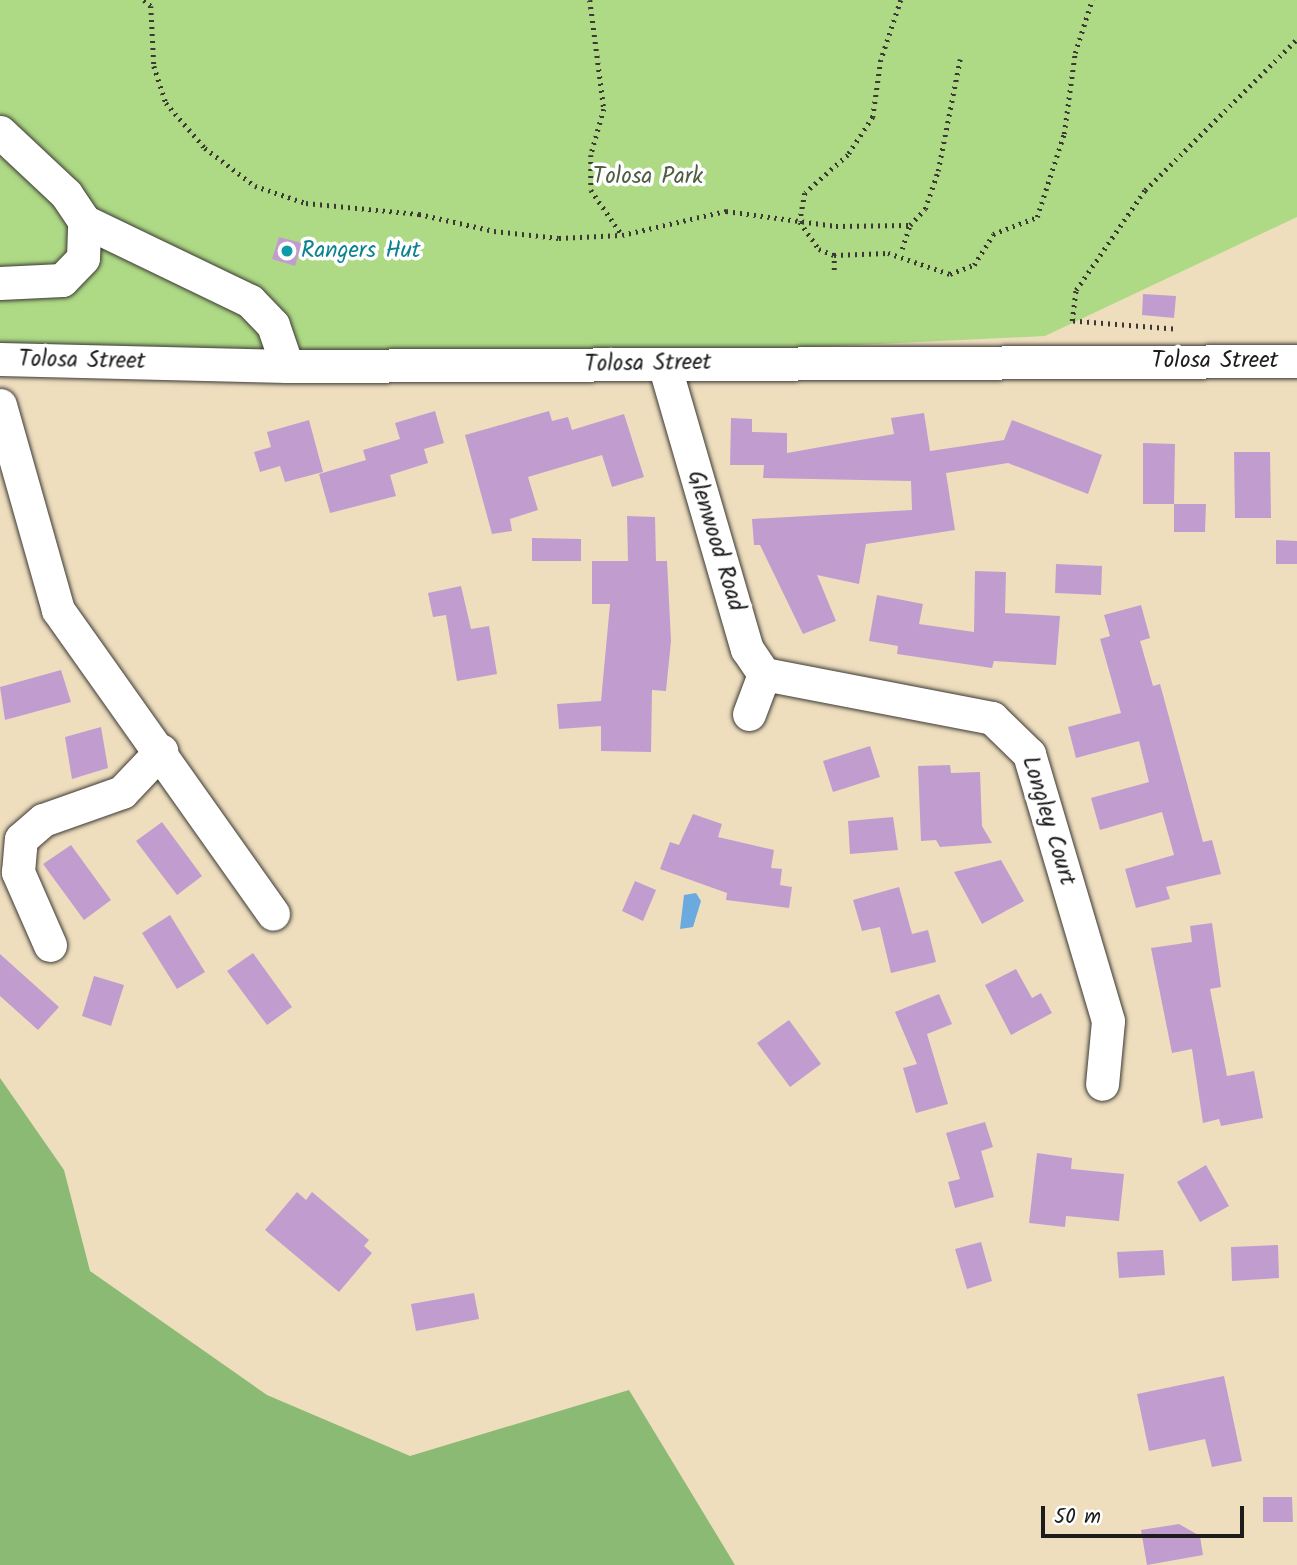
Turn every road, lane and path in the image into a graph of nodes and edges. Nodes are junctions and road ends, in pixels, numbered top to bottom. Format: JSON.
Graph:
{"nodes":[{"id":1,"x":144,"y":0,"type":"edge"},
{"id":2,"x":590,"y":0,"type":"edge"},
{"id":3,"x":901,"y":0,"type":"edge"},
{"id":4,"x":1093,"y":0,"type":"edge"},
{"id":5,"x":152,"y":3,"type":"edge"},
{"id":6,"x":1297,"y":39,"type":"edge"},
{"id":7,"x":960,"y":59,"type":"dead end"},
{"id":8,"x":0,"y":132,"type":"edge"},
{"id":9,"x":84,"y":221,"type":"junction"},
{"id":10,"x":800,"y":222,"type":"junction"},
{"id":11,"x":910,"y":225,"type":"junction"},
{"id":12,"x":622,"y":235,"type":"junction"},
{"id":13,"x":902,"y":249,"type":"dead end"},
{"id":14,"x":834,"y":256,"type":"junction"},
{"id":15,"x":834,"y":270,"type":"dead end"},
{"id":16,"x":0,"y":283,"type":"edge"},
{"id":17,"x":1189,"y":330,"type":"dead end"},
{"id":18,"x":0,"y":359,"type":"edge"},
{"id":19,"x":1297,"y":361,"type":"edge"},
{"id":20,"x":664,"y":364,"type":"junction"},
{"id":21,"x":287,"y":366,"type":"junction"},
{"id":22,"x":0,"y":405,"type":"edge"},
{"id":23,"x":764,"y":674,"type":"junction"},
{"id":24,"x":750,"y":713,"type":"dead end"},
{"id":25,"x":161,"y":751,"type":"junction"},
{"id":26,"x":273,"y":914,"type":"dead end"},
{"id":27,"x":50,"y":945,"type":"dead end"},
{"id":28,"x":1102,"y":1084,"type":"dead end"}],
"edges":[{"from":1,"to":5,"type":"path"},
{"from":2,"to":12,"type":"path"},
{"from":3,"to":10,"type":"path"},
{"from":4,"to":14,"type":"path"},
{"from":5,"to":12,"type":"path"},
{"from":6,"to":17,"type":"path"},
{"from":7,"to":11,"type":"path"},
{"from":8,"to":9,"type":"street"},
{"from":9,"to":16,"type":"street"},
{"from":9,"to":21,"type":"street"},
{"from":10,"to":11,"type":"path"},
{"from":10,"to":12,"type":"path"},
{"from":10,"to":14,"type":"path"},
{"from":11,"to":13,"type":"path"},
{"from":14,"to":15,"type":"path"},
{"from":18,"to":21,"type":"street","name":"Tolosa Street"},
{"from":19,"to":20,"type":"street","name":"Tolosa Street"},
{"from":20,"to":21,"type":"street","name":"Tolosa Street"},
{"from":20,"to":23,"type":"street","name":"Glenwood Road"},
{"from":22,"to":25,"type":"street"},
{"from":23,"to":24,"type":"street"},
{"from":23,"to":28,"type":"street","name":"Longley Court"},
{"from":25,"to":26,"type":"street"},
{"from":25,"to":27,"type":"street"}]}
